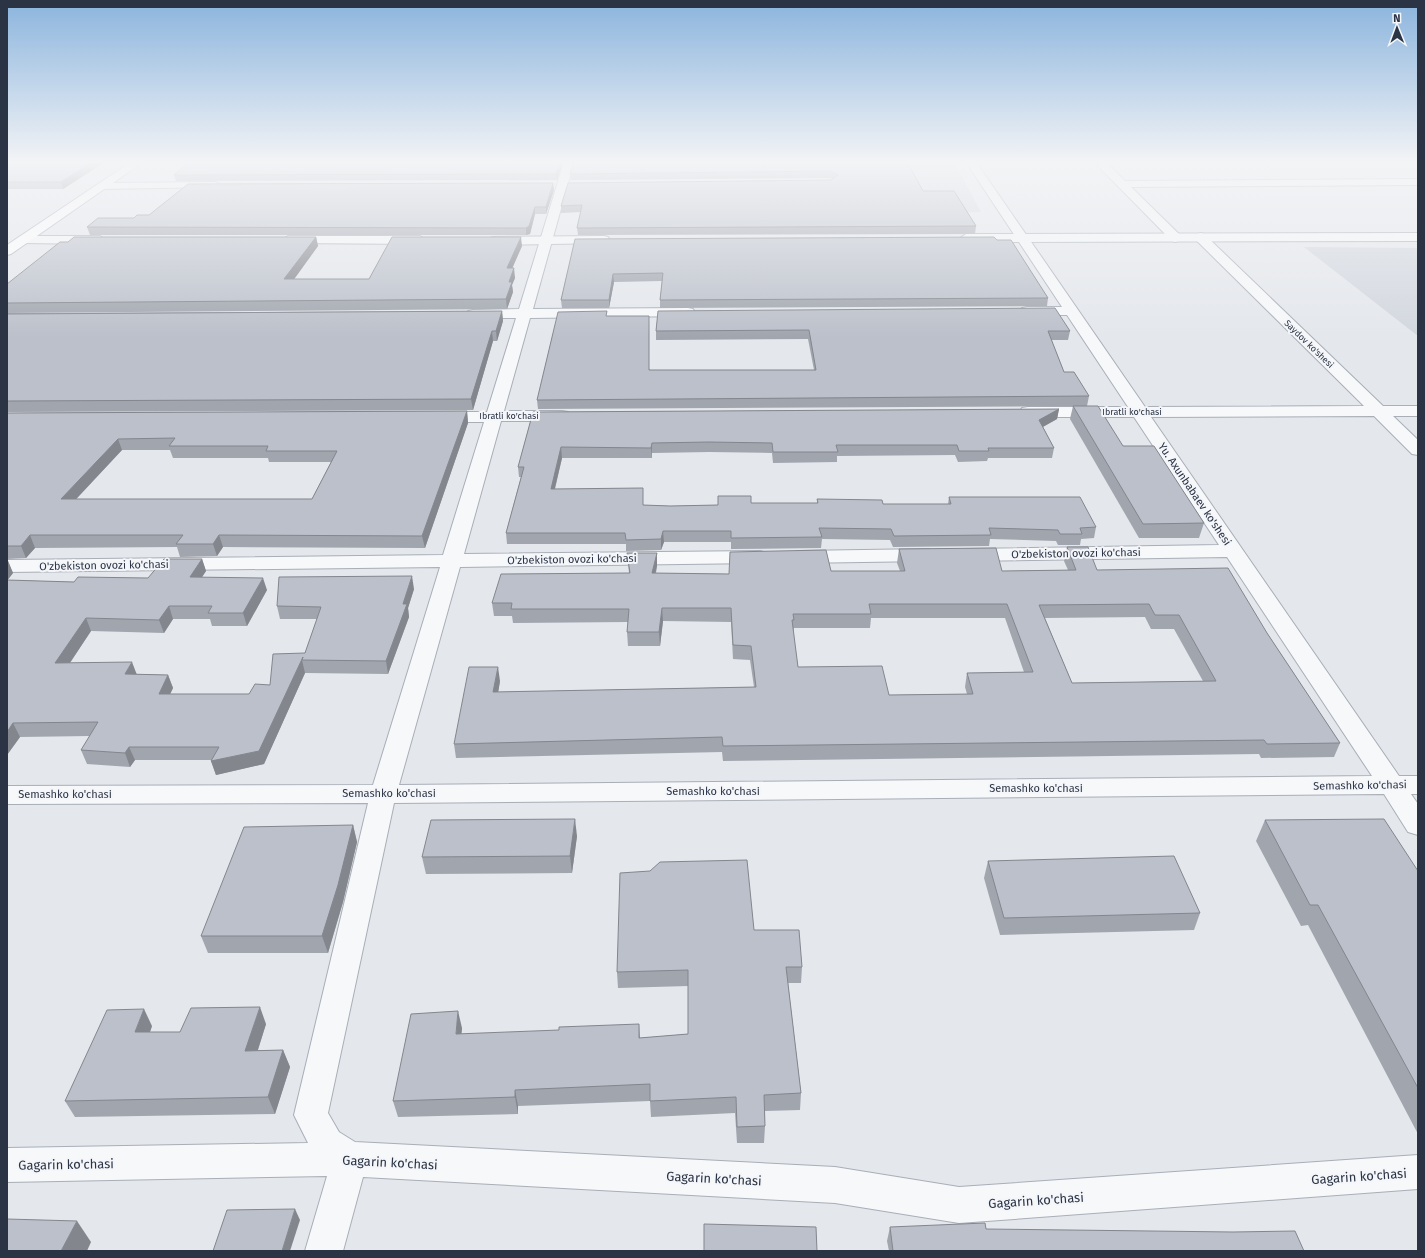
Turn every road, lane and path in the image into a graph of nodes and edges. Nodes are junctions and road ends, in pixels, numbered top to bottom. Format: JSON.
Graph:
{"nodes":[{"id":1,"x":52,"y":221,"type":"edge"},
{"id":2,"x":551,"y":221,"type":"edge"},
{"id":3,"x":1011,"y":221,"type":"edge"},
{"id":4,"x":1159,"y":221,"type":"edge"},
{"id":5,"x":1418,"y":237,"type":"edge"},
{"id":6,"x":951,"y":238,"type":"edge"},
{"id":7,"x":1022,"y":238,"type":"junction"},
{"id":8,"x":1176,"y":238,"type":"junction"},
{"id":9,"x":1200,"y":238,"type":"junction"},
{"id":10,"x":23,"y":240,"type":"junction"},
{"id":11,"x":110,"y":240,"type":"edge"},
{"id":12,"x":277,"y":240,"type":"edge"},
{"id":13,"x":435,"y":240,"type":"edge"},
{"id":14,"x":618,"y":240,"type":"edge"},
{"id":15,"x":483,"y":241,"type":"edge"},
{"id":16,"x":546,"y":241,"type":"junction"},
{"id":17,"x":7,"y":251,"type":"edge"},
{"id":18,"x":1016,"y":311,"type":"edge"},
{"id":19,"x":1072,"y":311,"type":"junction"},
{"id":20,"x":699,"y":312,"type":"edge"},
{"id":21,"x":525,"y":313,"type":"junction"},
{"id":22,"x":461,"y":314,"type":"edge"},
{"id":23,"x":1377,"y":411,"type":"junction"},
{"id":24,"x":1418,"y":411,"type":"edge"},
{"id":25,"x":1012,"y":412,"type":"edge"},
{"id":26,"x":1140,"y":412,"type":"junction"},
{"id":27,"x":494,"y":416,"type":"junction"},
{"id":28,"x":574,"y":416,"type":"edge"},
{"id":29,"x":422,"y":417,"type":"edge"},
{"id":30,"x":1418,"y":450,"type":"edge"},
{"id":31,"x":1234,"y":551,"type":"junction"},
{"id":32,"x":452,"y":561,"type":"junction"},
{"id":33,"x":7,"y":566,"type":"edge"},
{"id":34,"x":1391,"y":785,"type":"junction"},
{"id":35,"x":1418,"y":785,"type":"edge"},
{"id":36,"x":7,"y":794,"type":"edge"},
{"id":37,"x":382,"y":794,"type":"junction"},
{"id":38,"x":1418,"y":825,"type":"edge"},
{"id":39,"x":350,"y":1159,"type":"junction"},
{"id":40,"x":7,"y":1165,"type":"edge"},
{"id":41,"x":1418,"y":1172,"type":"edge"},
{"id":42,"x":324,"y":1251,"type":"edge"}],
"edges":[{"from":1,"to":10,"type":"main road"},
{"from":2,"to":16,"type":"street"},
{"from":3,"to":7,"type":"street","name":"Yu. Axunbabaev ko'shesi"},
{"from":4,"to":8,"type":"street"},
{"from":5,"to":9,"type":"street"},
{"from":6,"to":7,"type":"street"},
{"from":7,"to":8,"type":"street"},
{"from":7,"to":19,"type":"street","name":"Yu. Axunbabaev ko'shesi"},
{"from":8,"to":9,"type":"street"},
{"from":9,"to":23,"type":"street","name":"Saydov ko'shesi"},
{"from":10,"to":11,"type":"street"},
{"from":10,"to":17,"type":"main road"},
{"from":12,"to":13,"type":"street"},
{"from":14,"to":16,"type":"street"},
{"from":15,"to":16,"type":"street"},
{"from":16,"to":21,"type":"street"},
{"from":18,"to":19,"type":"street"},
{"from":19,"to":26,"type":"street","name":"Yu. Axunbabaev ko'shesi"},
{"from":20,"to":21,"type":"street"},
{"from":21,"to":22,"type":"street"},
{"from":21,"to":27,"type":"street"},
{"from":23,"to":24,"type":"street","name":"Ibratli ko'chasi"},
{"from":23,"to":26,"type":"street","name":"Ibratli ko'chasi"},
{"from":23,"to":30,"type":"street","name":"Saydov ko'shesi"},
{"from":25,"to":26,"type":"street","name":"Ibratli ko'chasi"},
{"from":26,"to":31,"type":"street","name":"Yu. Axunbabaev ko'shesi"},
{"from":27,"to":28,"type":"street","name":"Ibratli ko'chasi"},
{"from":27,"to":29,"type":"street","name":"Ibratli ko'chasi"},
{"from":27,"to":32,"type":"street"},
{"from":31,"to":32,"type":"street","name":"O'zbekiston ovozi ko'chasi"},
{"from":31,"to":34,"type":"street","name":"Yu. Axunbabaev ko'shesi"},
{"from":32,"to":33,"type":"street","name":"O'zbekiston ovozi ko'chasi"},
{"from":32,"to":37,"type":"street"},
{"from":34,"to":35,"type":"street","name":"Semashko ko'chasi"},
{"from":34,"to":37,"type":"street","name":"Semashko ko'chasi"},
{"from":34,"to":38,"type":"street","name":"Yu. Axunbabaev ko'shesi"},
{"from":36,"to":37,"type":"street","name":"Semashko ko'chasi"},
{"from":37,"to":39,"type":"street"},
{"from":39,"to":40,"type":"street","name":"Gagarin ko'chasi"},
{"from":39,"to":41,"type":"street","name":"Gagarin ko'chasi"},
{"from":39,"to":42,"type":"street"}]}
